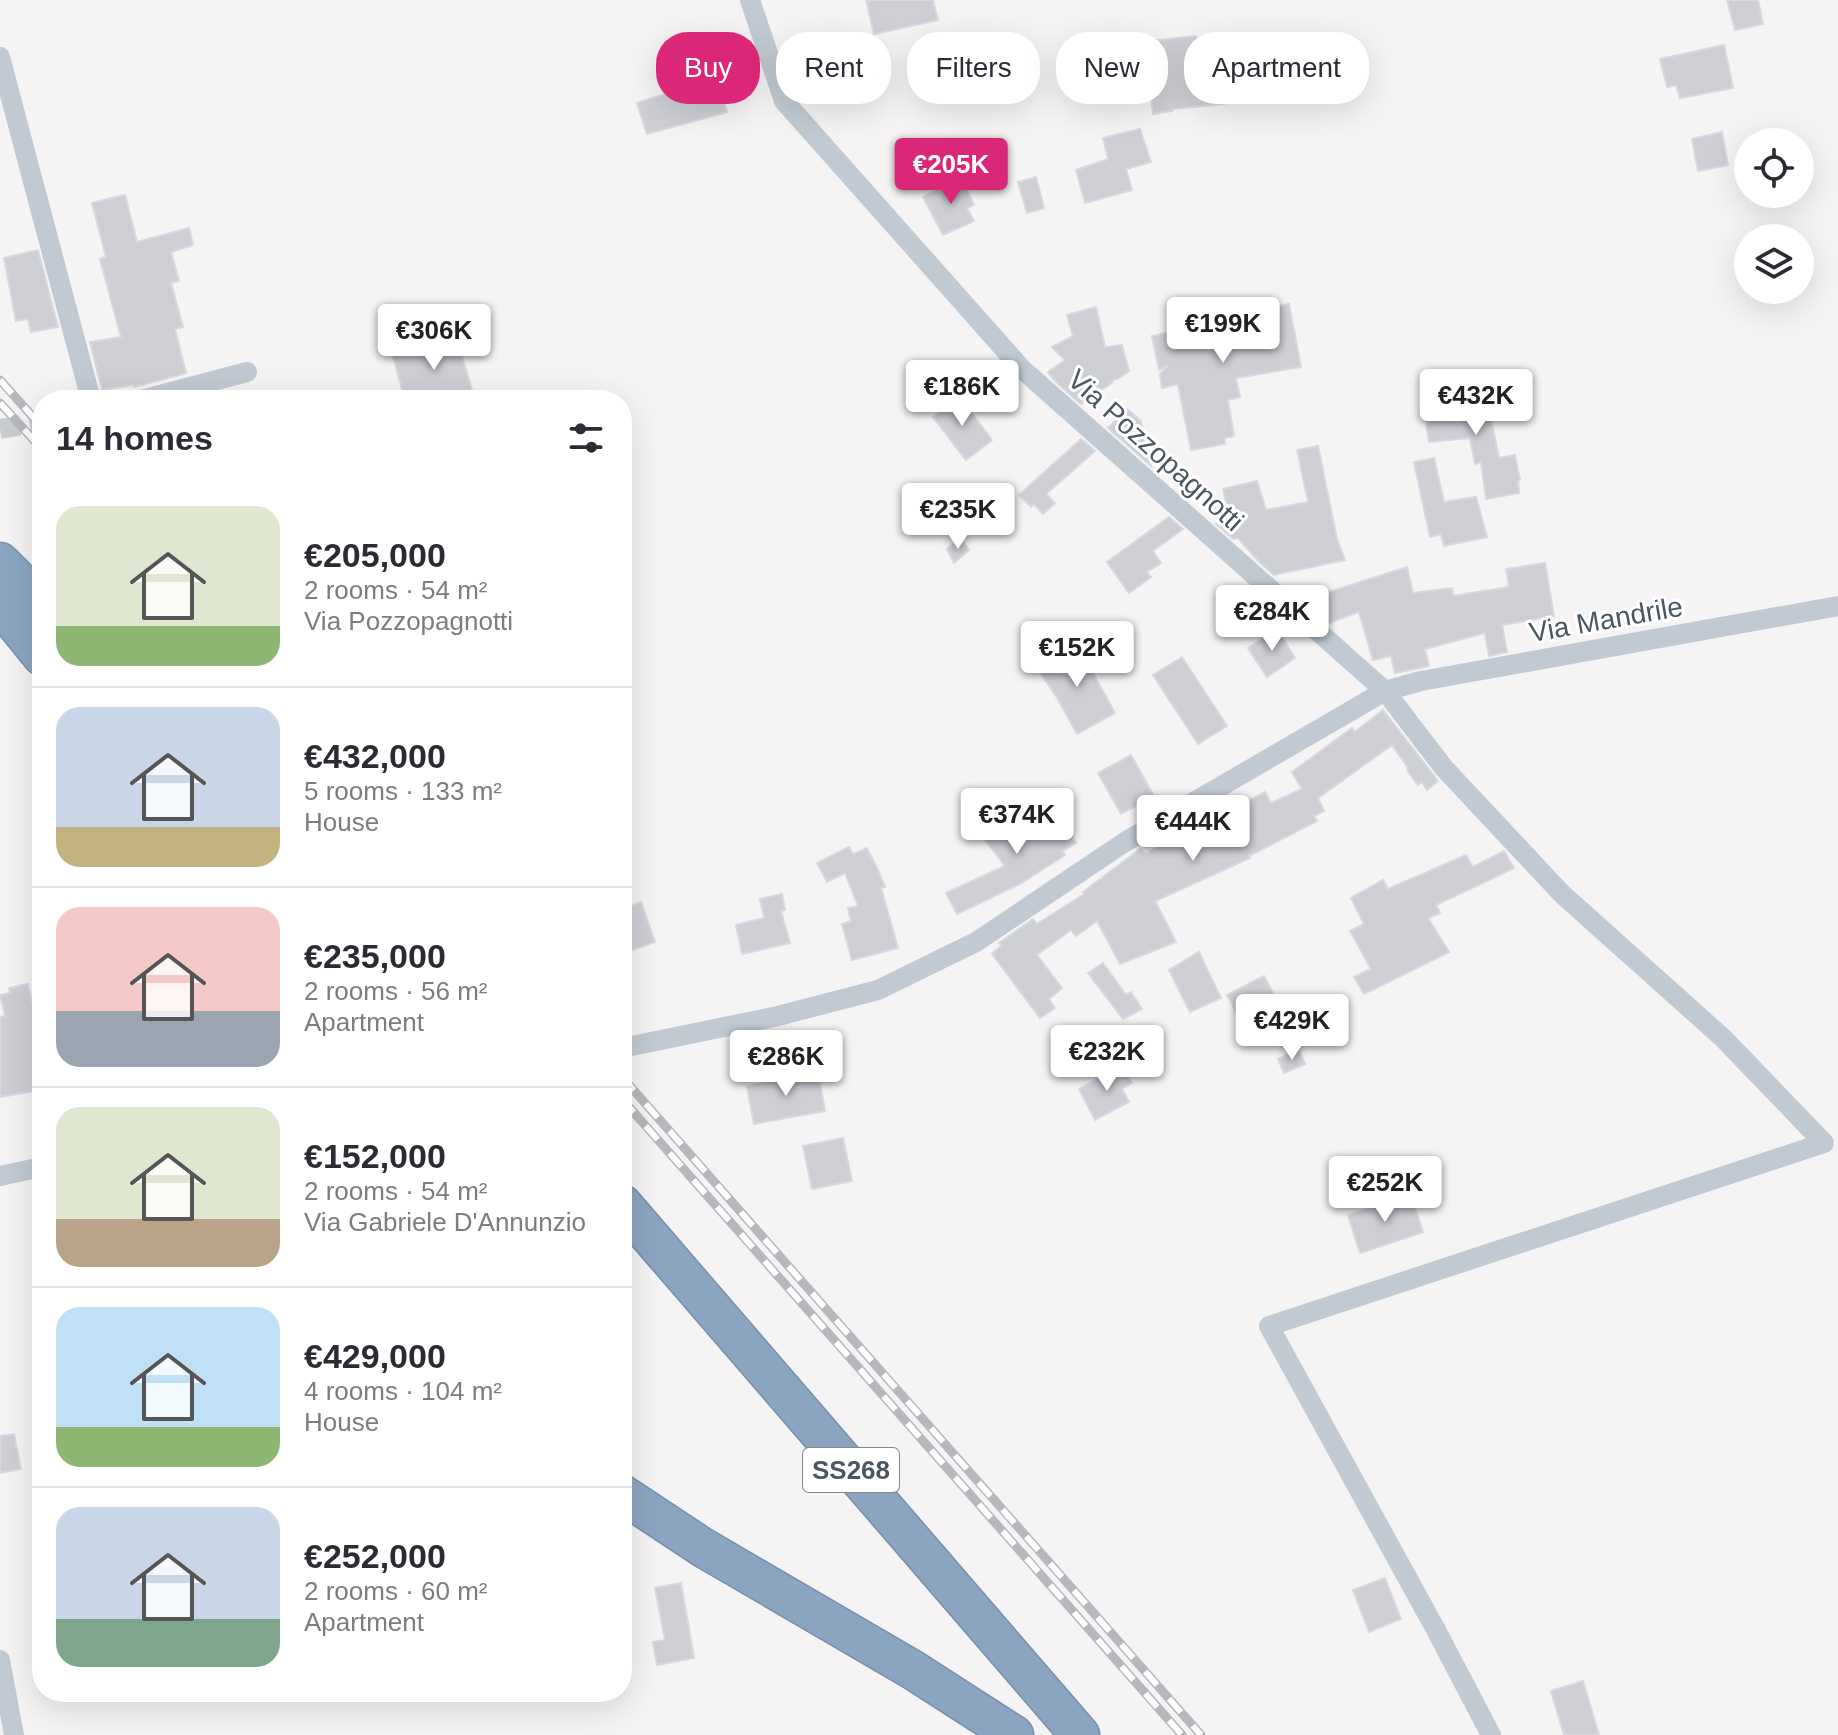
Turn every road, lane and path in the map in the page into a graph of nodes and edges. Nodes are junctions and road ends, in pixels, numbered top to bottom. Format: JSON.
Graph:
{"nodes":[{"id":1,"x":750,"y":0,"type":"edge"},
{"id":2,"x":0,"y":57,"type":"edge"},
{"id":3,"x":247,"y":372,"type":"dead end"},
{"id":4,"x":88,"y":390,"type":"edge"},
{"id":5,"x":179,"y":390,"type":"edge"},
{"id":6,"x":0,"y":562,"type":"edge"},
{"id":7,"x":32,"y":594,"type":"edge"},
{"id":8,"x":0,"y":604,"type":"edge"},
{"id":9,"x":1838,"y":606,"type":"edge"},
{"id":10,"x":32,"y":644,"type":"edge"},
{"id":11,"x":1385,"y":691,"type":"junction"},
{"id":12,"x":632,"y":1046,"type":"edge"},
{"id":13,"x":32,"y":1169,"type":"edge"},
{"id":14,"x":0,"y":1176,"type":"edge"},
{"id":15,"x":632,"y":1216,"type":"edge"},
{"id":16,"x":632,"y":1501,"type":"edge"},
{"id":17,"x":0,"y":1660,"type":"edge"},
{"id":18,"x":14,"y":1735,"type":"edge"},
{"id":19,"x":1014,"y":1735,"type":"edge"},
{"id":20,"x":1080,"y":1735,"type":"edge"},
{"id":21,"x":1491,"y":1735,"type":"edge"}],
"edges":[{"from":1,"to":11,"type":"street","name":"Via Pozzopagnotti"},
{"from":2,"to":4,"type":"street"},
{"from":3,"to":5,"type":"street"},
{"from":6,"to":7,"type":"highway"},
{"from":8,"to":10,"type":"highway"},
{"from":9,"to":11,"type":"street","name":"Via Mandrile"},
{"from":11,"to":12,"type":"street","name":"Via Mandrile"},
{"from":11,"to":21,"type":"street","name":"Via Pozzopagnotti"},
{"from":13,"to":14,"type":"street"},
{"from":15,"to":20,"type":"highway","number":"SS268"},
{"from":16,"to":19,"type":"highway"},
{"from":17,"to":18,"type":"street"}]}
